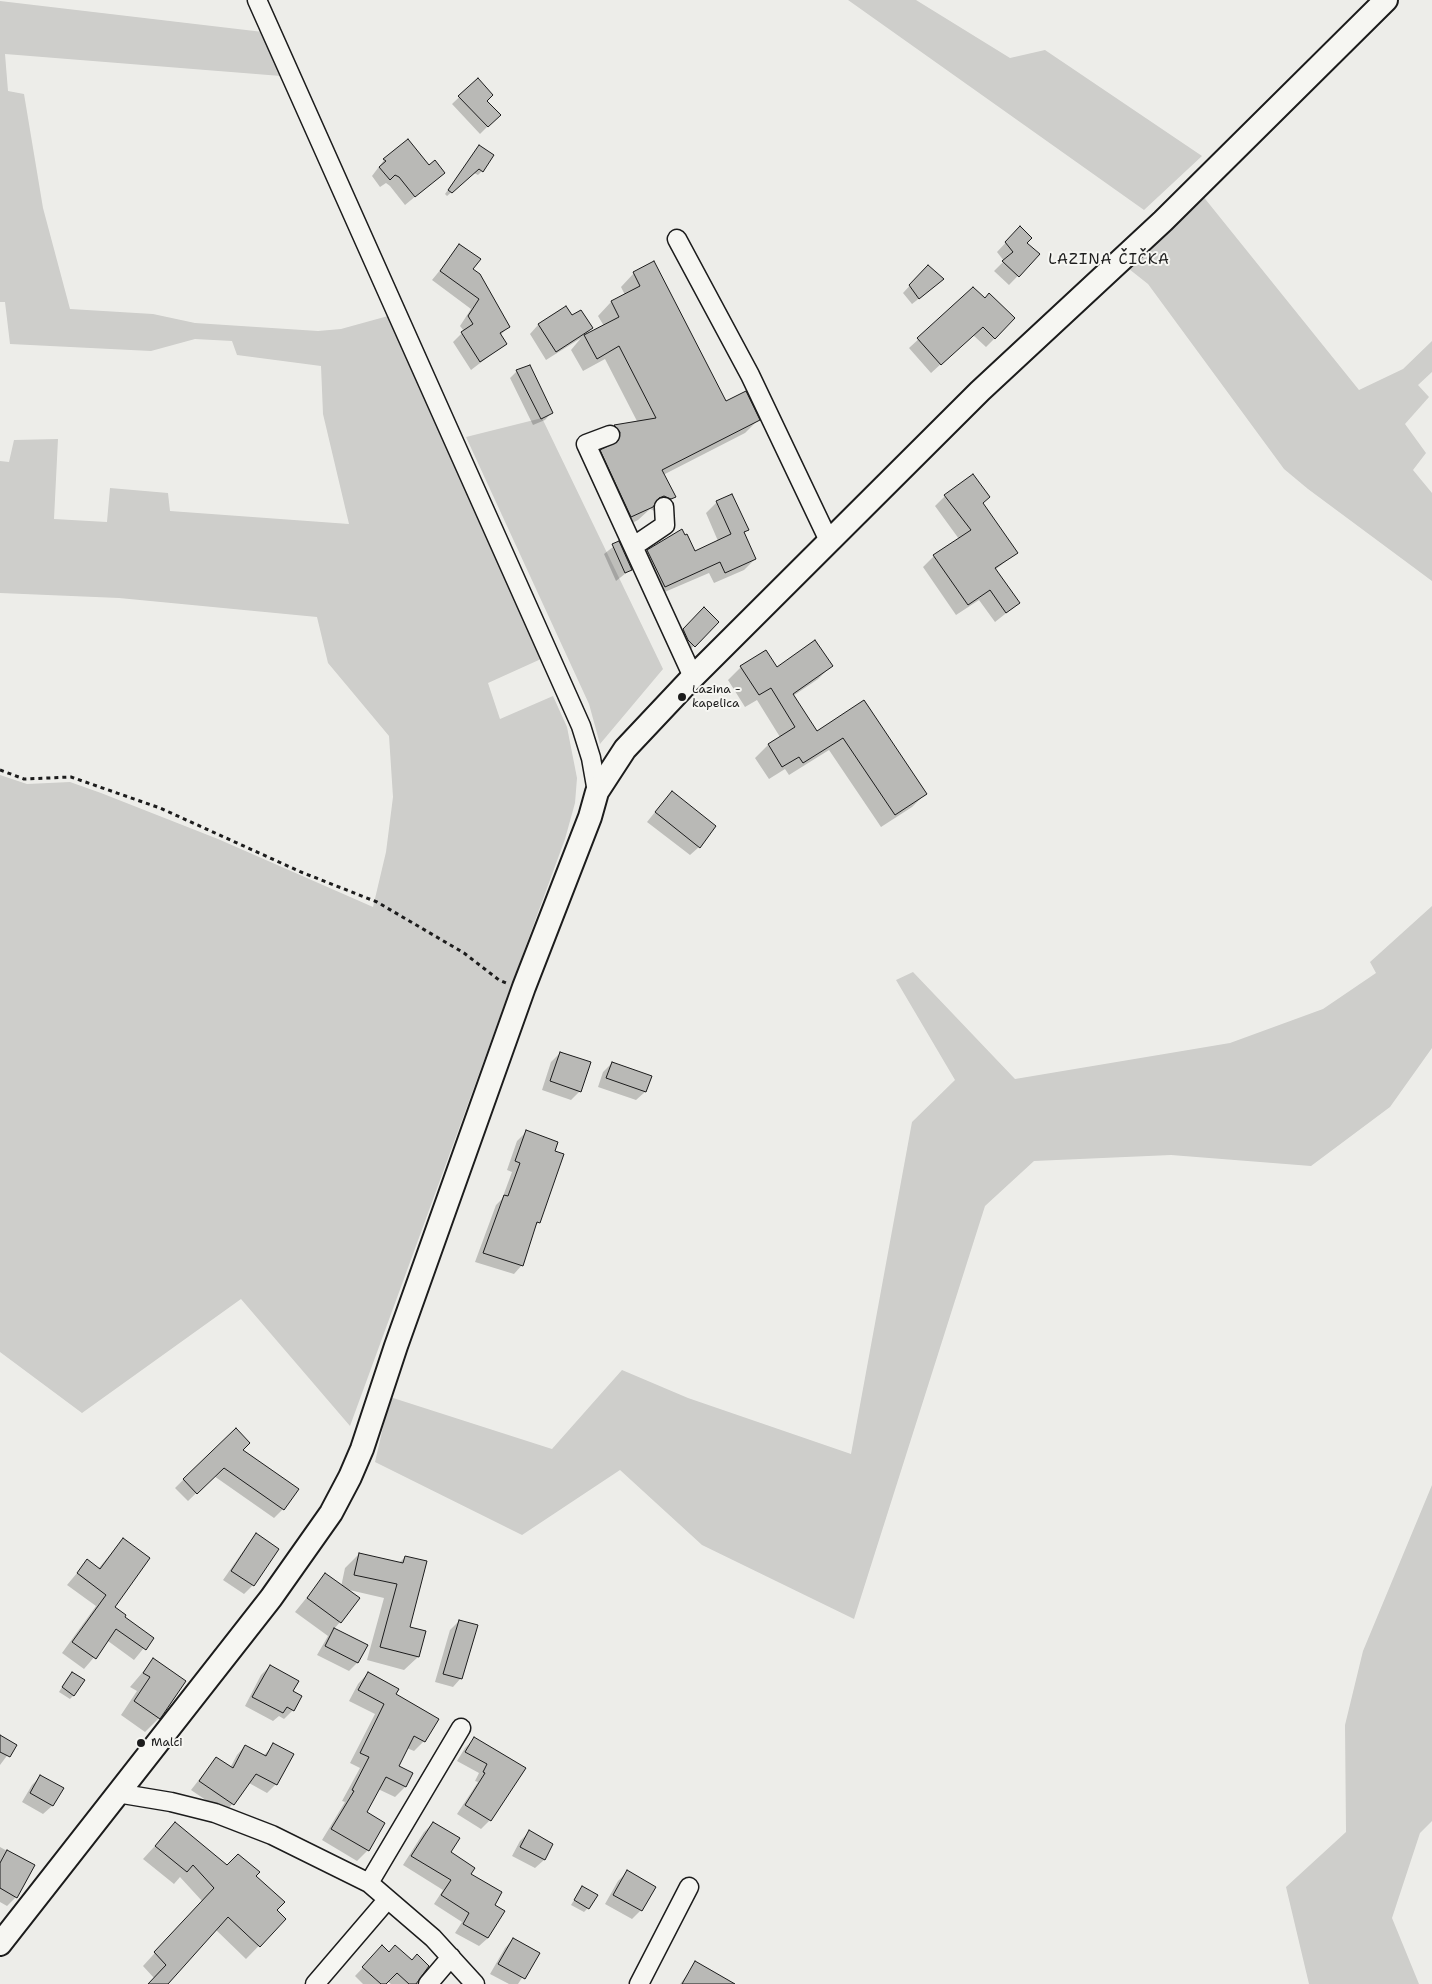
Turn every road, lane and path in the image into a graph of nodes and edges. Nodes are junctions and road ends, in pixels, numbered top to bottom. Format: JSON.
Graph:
{"nodes":[{"id":1,"x":257,"y":0,"type":"edge"},
{"id":2,"x":1386,"y":0,"type":"edge"},
{"id":3,"x":677,"y":238,"type":"dead end"},
{"id":4,"x":610,"y":435,"type":"dead end"},
{"id":5,"x":664,"y":507,"type":"dead end"},
{"id":6,"x":829,"y":542,"type":"junction"},
{"id":7,"x":634,"y":546,"type":"junction"},
{"id":8,"x":693,"y":677,"type":"junction"},
{"id":9,"x":0,"y":770,"type":"edge"},
{"id":10,"x":597,"y":792,"type":"junction"},
{"id":11,"x":524,"y":987,"type":"junction"},
{"id":12,"x":461,"y":1728,"type":"dead end"},
{"id":13,"x":117,"y":1793,"type":"junction"},
{"id":14,"x":369,"y":1884,"type":"junction"},
{"id":15,"x":689,"y":1887,"type":"dead end"},
{"id":16,"x":387,"y":1900,"type":"junction"},
{"id":17,"x":0,"y":1944,"type":"edge"},
{"id":18,"x":451,"y":1957,"type":"junction"},
{"id":19,"x":316,"y":1984,"type":"edge"},
{"id":20,"x":428,"y":1984,"type":"edge"},
{"id":21,"x":474,"y":1984,"type":"edge"},
{"id":22,"x":639,"y":1984,"type":"edge"}],
"edges":[{"from":1,"to":10,"type":"street"},
{"from":2,"to":6,"type":"main road"},
{"from":3,"to":6,"type":"street"},
{"from":4,"to":7,"type":"street"},
{"from":5,"to":7,"type":"street"},
{"from":6,"to":8,"type":"main road"},
{"from":7,"to":8,"type":"street"},
{"from":8,"to":10,"type":"main road"},
{"from":9,"to":11,"type":"path"},
{"from":10,"to":11,"type":"main road"},
{"from":11,"to":13,"type":"main road"},
{"from":12,"to":14,"type":"street"},
{"from":13,"to":14,"type":"street"},
{"from":13,"to":17,"type":"main road"},
{"from":14,"to":16,"type":"street"},
{"from":15,"to":22,"type":"street"},
{"from":16,"to":18,"type":"street"},
{"from":16,"to":19,"type":"street"},
{"from":18,"to":20,"type":"street"},
{"from":18,"to":21,"type":"street"}]}
